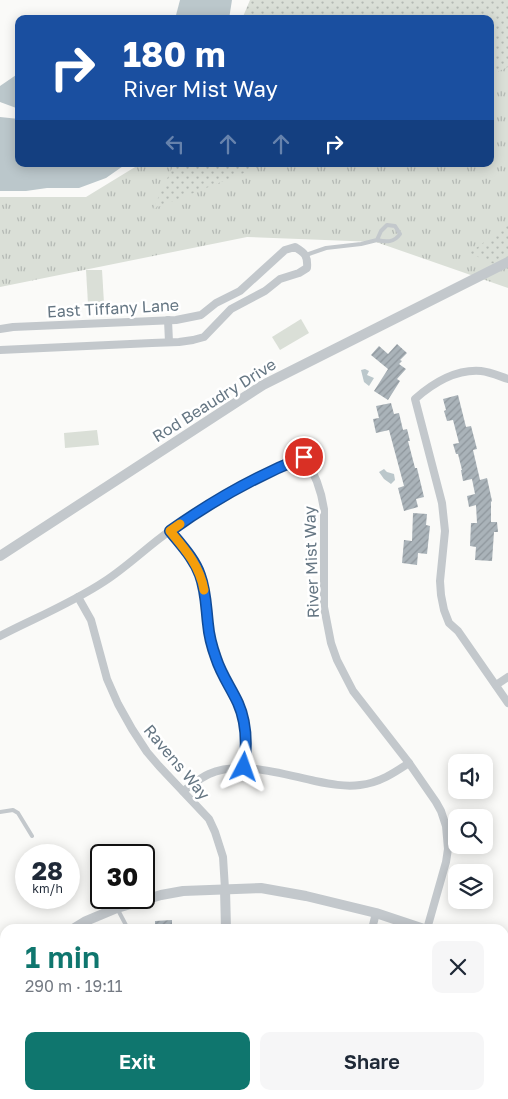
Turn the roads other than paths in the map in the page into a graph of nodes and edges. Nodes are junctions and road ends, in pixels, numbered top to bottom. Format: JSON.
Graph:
{"nodes":[{"id":1,"x":377,"y":240,"type":"junction"},
{"id":2,"x":306,"y":256,"type":"junction"},
{"id":3,"x":508,"y":262,"type":"edge"},
{"id":4,"x":168,"y":320,"type":"junction"},
{"id":5,"x":0,"y":329,"type":"edge"},
{"id":6,"x":169,"y":342,"type":"junction"},
{"id":7,"x":0,"y":350,"type":"edge"},
{"id":8,"x":508,"y":378,"type":"edge"},
{"id":9,"x":170,"y":531,"type":"junction"},
{"id":10,"x":0,"y":556,"type":"edge"},
{"id":11,"x":78,"y":597,"type":"junction"},
{"id":12,"x":0,"y":636,"type":"edge"},
{"id":13,"x":508,"y":677,"type":"edge"},
{"id":14,"x":496,"y":685,"type":"junction"},
{"id":15,"x":508,"y":703,"type":"edge"},
{"id":16,"x":408,"y":763,"type":"junction"},
{"id":17,"x":244,"y":767,"type":"junction"},
{"id":18,"x":184,"y":791,"type":"junction"},
{"id":19,"x":0,"y":812,"type":"edge"},
{"id":20,"x":32,"y":836,"type":"dead end"},
{"id":21,"x":225,"y":889,"type":"junction"},
{"id":22,"x":155,"y":897,"type":"edge"},
{"id":23,"x":115,"y":909,"type":"edge"},
{"id":24,"x":118,"y":909,"type":"edge"},
{"id":25,"x":376,"y":913,"type":"junction"},
{"id":26,"x":83,"y":924,"type":"edge"},
{"id":27,"x":125,"y":924,"type":"edge"},
{"id":28,"x":226,"y":924,"type":"edge"},
{"id":29,"x":373,"y":924,"type":"edge"},
{"id":30,"x":410,"y":924,"type":"edge"},
{"id":31,"x":427,"y":924,"type":"edge"}],
"edges":[{"from":1,"to":1,"type":"lane"},
{"from":1,"to":2,"type":"lane"},
{"from":2,"to":4,"type":"street","name":"East Tiffany Lane"},
{"from":2,"to":6,"type":"street"},
{"from":3,"to":10,"type":"street","name":"Rod Beaudry Drive"},
{"from":4,"to":5,"type":"street","name":"East Tiffany Lane"},
{"from":4,"to":6,"type":"street"},
{"from":6,"to":7,"type":"street"},
{"from":8,"to":14,"type":"street"},
{"from":9,"to":11,"type":"street","name":"River Mist Way"},
{"from":9,"to":16,"type":"street","name":"River Mist Way"},
{"from":9,"to":17,"type":"street"},
{"from":11,"to":12,"type":"street","name":"River Mist Way"},
{"from":11,"to":18,"type":"street","name":"Ravens Way"},
{"from":13,"to":14,"type":"street"},
{"from":14,"to":15,"type":"street"},
{"from":16,"to":17,"type":"street"},
{"from":16,"to":31,"type":"street","name":"River Mist Way"},
{"from":17,"to":18,"type":"street"},
{"from":18,"to":21,"type":"street","name":"Ravens Way"},
{"from":19,"to":20,"type":"lane"},
{"from":21,"to":22,"type":"street"},
{"from":21,"to":25,"type":"street"},
{"from":21,"to":28,"type":"street"},
{"from":23,"to":26,"type":"street"},
{"from":24,"to":27,"type":"lane"},
{"from":25,"to":29,"type":"street"},
{"from":25,"to":30,"type":"street"}]}
